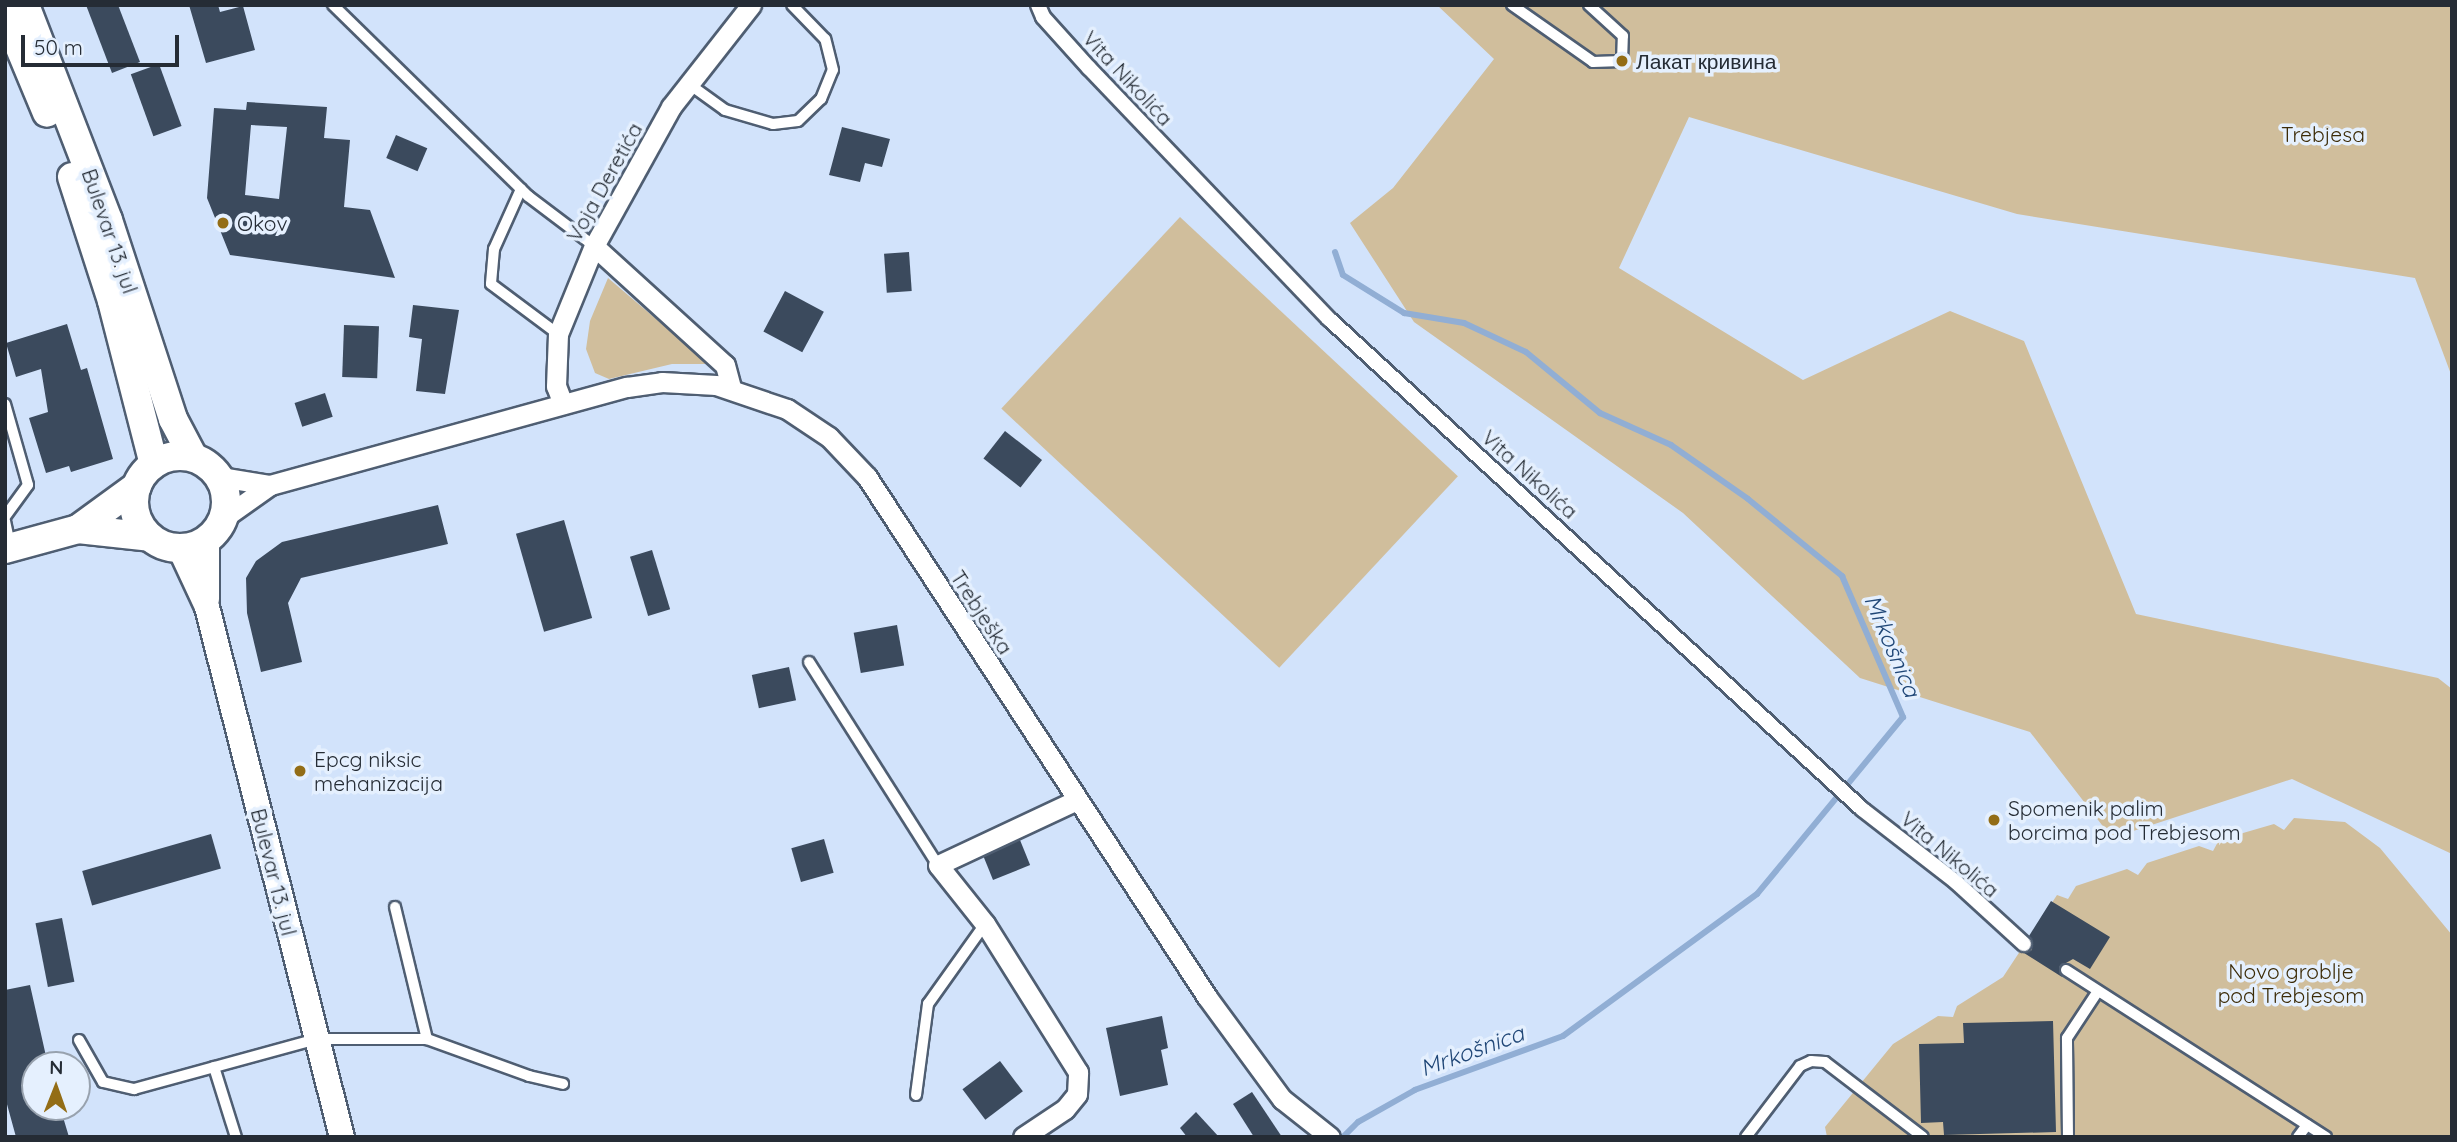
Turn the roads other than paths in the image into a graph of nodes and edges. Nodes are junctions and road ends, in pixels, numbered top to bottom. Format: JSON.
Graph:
{"nodes":[{"id":1,"x":25,"y":5,"type":"edge"},
{"id":2,"x":333,"y":5,"type":"edge"},
{"id":3,"x":751,"y":5,"type":"edge"},
{"id":4,"x":792,"y":5,"type":"edge"},
{"id":5,"x":1038,"y":5,"type":"edge"},
{"id":6,"x":1512,"y":5,"type":"edge"},
{"id":7,"x":1589,"y":5,"type":"edge"},
{"id":8,"x":5,"y":12,"type":"edge"},
{"id":9,"x":689,"y":85,"type":"junction"},
{"id":10,"x":521,"y":190,"type":"junction"},
{"id":11,"x":594,"y":246,"type":"junction"},
{"id":12,"x":558,"y":334,"type":"junction"},
{"id":13,"x":731,"y":388,"type":"junction"},
{"id":14,"x":5,"y":404,"type":"edge"},
{"id":15,"x":563,"y":404,"type":"junction"},
{"id":16,"x":193,"y":457,"type":"junction"},
{"id":17,"x":154,"y":464,"type":"junction"},
{"id":18,"x":220,"y":477,"type":"junction"},
{"id":19,"x":270,"y":485,"type":"junction"},
{"id":20,"x":136,"y":486,"type":"junction"},
{"id":21,"x":225,"y":517,"type":"junction"},
{"id":22,"x":78,"y":529,"type":"junction"},
{"id":23,"x":7,"y":534,"type":"edge"},
{"id":24,"x":149,"y":537,"type":"junction"},
{"id":25,"x":207,"y":540,"type":"junction"},
{"id":26,"x":180,"y":549,"type":"junction"},
{"id":27,"x":207,"y":607,"type":"junction"},
{"id":28,"x":810,"y":662,"type":"dead end"},
{"id":29,"x":1077,"y":800,"type":"junction"},
{"id":30,"x":939,"y":865,"type":"junction"},
{"id":31,"x":395,"y":907,"type":"dead end"},
{"id":32,"x":985,"y":924,"type":"junction"},
{"id":33,"x":2024,"y":944,"type":"dead end"},
{"id":34,"x":2066,"y":971,"type":"dead end"},
{"id":35,"x":2098,"y":991,"type":"junction"},
{"id":36,"x":317,"y":1039,"type":"junction"},
{"id":37,"x":427,"y":1039,"type":"junction"},
{"id":38,"x":79,"y":1040,"type":"dead end"},
{"id":39,"x":214,"y":1067,"type":"junction"},
{"id":40,"x":563,"y":1084,"type":"dead end"},
{"id":41,"x":916,"y":1095,"type":"dead end"},
{"id":42,"x":2307,"y":1125,"type":"junction"},
{"id":43,"x":236,"y":1137,"type":"edge"},
{"id":44,"x":342,"y":1137,"type":"edge"},
{"id":45,"x":1023,"y":1137,"type":"edge"},
{"id":46,"x":1330,"y":1137,"type":"edge"},
{"id":47,"x":1746,"y":1137,"type":"edge"},
{"id":48,"x":1923,"y":1137,"type":"edge"},
{"id":49,"x":2068,"y":1137,"type":"edge"},
{"id":50,"x":2298,"y":1137,"type":"edge"},
{"id":51,"x":2326,"y":1137,"type":"edge"}],
"edges":[{"from":1,"to":16,"type":"main road","name":"Bulevar 13. jul"},
{"from":2,"to":10,"type":"lane"},
{"from":3,"to":9,"type":"street","name":"Voja Deretića"},
{"from":4,"to":9,"type":"lane"},
{"from":5,"to":33,"type":"street","name":"Vita Nikolića"},
{"from":6,"to":7,"type":"lane"},
{"from":8,"to":17,"type":"main road","name":"Bulevar 13. jul"},
{"from":9,"to":11,"type":"street","name":"Voja Deretića"},
{"from":10,"to":11,"type":"lane"},
{"from":10,"to":12,"type":"lane"},
{"from":11,"to":12,"type":"street","name":"Voja Deretića"},
{"from":11,"to":13,"type":"street"},
{"from":12,"to":15,"type":"street","name":"Voja Deretića"},
{"from":13,"to":15,"type":"street","name":"Trebješka"},
{"from":13,"to":29,"type":"street","name":"Trebješka"},
{"from":14,"to":23,"type":"lane"},
{"from":15,"to":19,"type":"street","name":"Trebješka"},
{"from":16,"to":17,"type":"main road"},
{"from":16,"to":18,"type":"main road"},
{"from":17,"to":20,"type":"main road"},
{"from":18,"to":19,"type":"street"},
{"from":18,"to":21,"type":"main road"},
{"from":19,"to":21,"type":"street"},
{"from":20,"to":22,"type":"main road"},
{"from":20,"to":24,"type":"main road"},
{"from":21,"to":25,"type":"main road"},
{"from":22,"to":23,"type":"main road"},
{"from":22,"to":24,"type":"main road"},
{"from":24,"to":26,"type":"main road"},
{"from":25,"to":26,"type":"main road"},
{"from":25,"to":27,"type":"street","name":"Bulevar 13. jul"},
{"from":26,"to":27,"type":"street","name":"Bulevar 13. jul"},
{"from":27,"to":36,"type":"street","name":"Bulevar 13. jul"},
{"from":28,"to":30,"type":"lane"},
{"from":29,"to":30,"type":"street"},
{"from":29,"to":46,"type":"street","name":"Trebješka"},
{"from":30,"to":32,"type":"street"},
{"from":31,"to":37,"type":"lane"},
{"from":32,"to":41,"type":"lane"},
{"from":32,"to":45,"type":"street"},
{"from":34,"to":35,"type":"lane"},
{"from":35,"to":42,"type":"lane"},
{"from":35,"to":49,"type":"lane"},
{"from":36,"to":37,"type":"lane"},
{"from":36,"to":39,"type":"lane"},
{"from":36,"to":44,"type":"street","name":"Bulevar 13. jul"},
{"from":37,"to":40,"type":"lane"},
{"from":38,"to":39,"type":"lane"},
{"from":39,"to":43,"type":"lane"},
{"from":42,"to":50,"type":"lane"},
{"from":42,"to":51,"type":"lane"},
{"from":47,"to":48,"type":"lane"}]}
